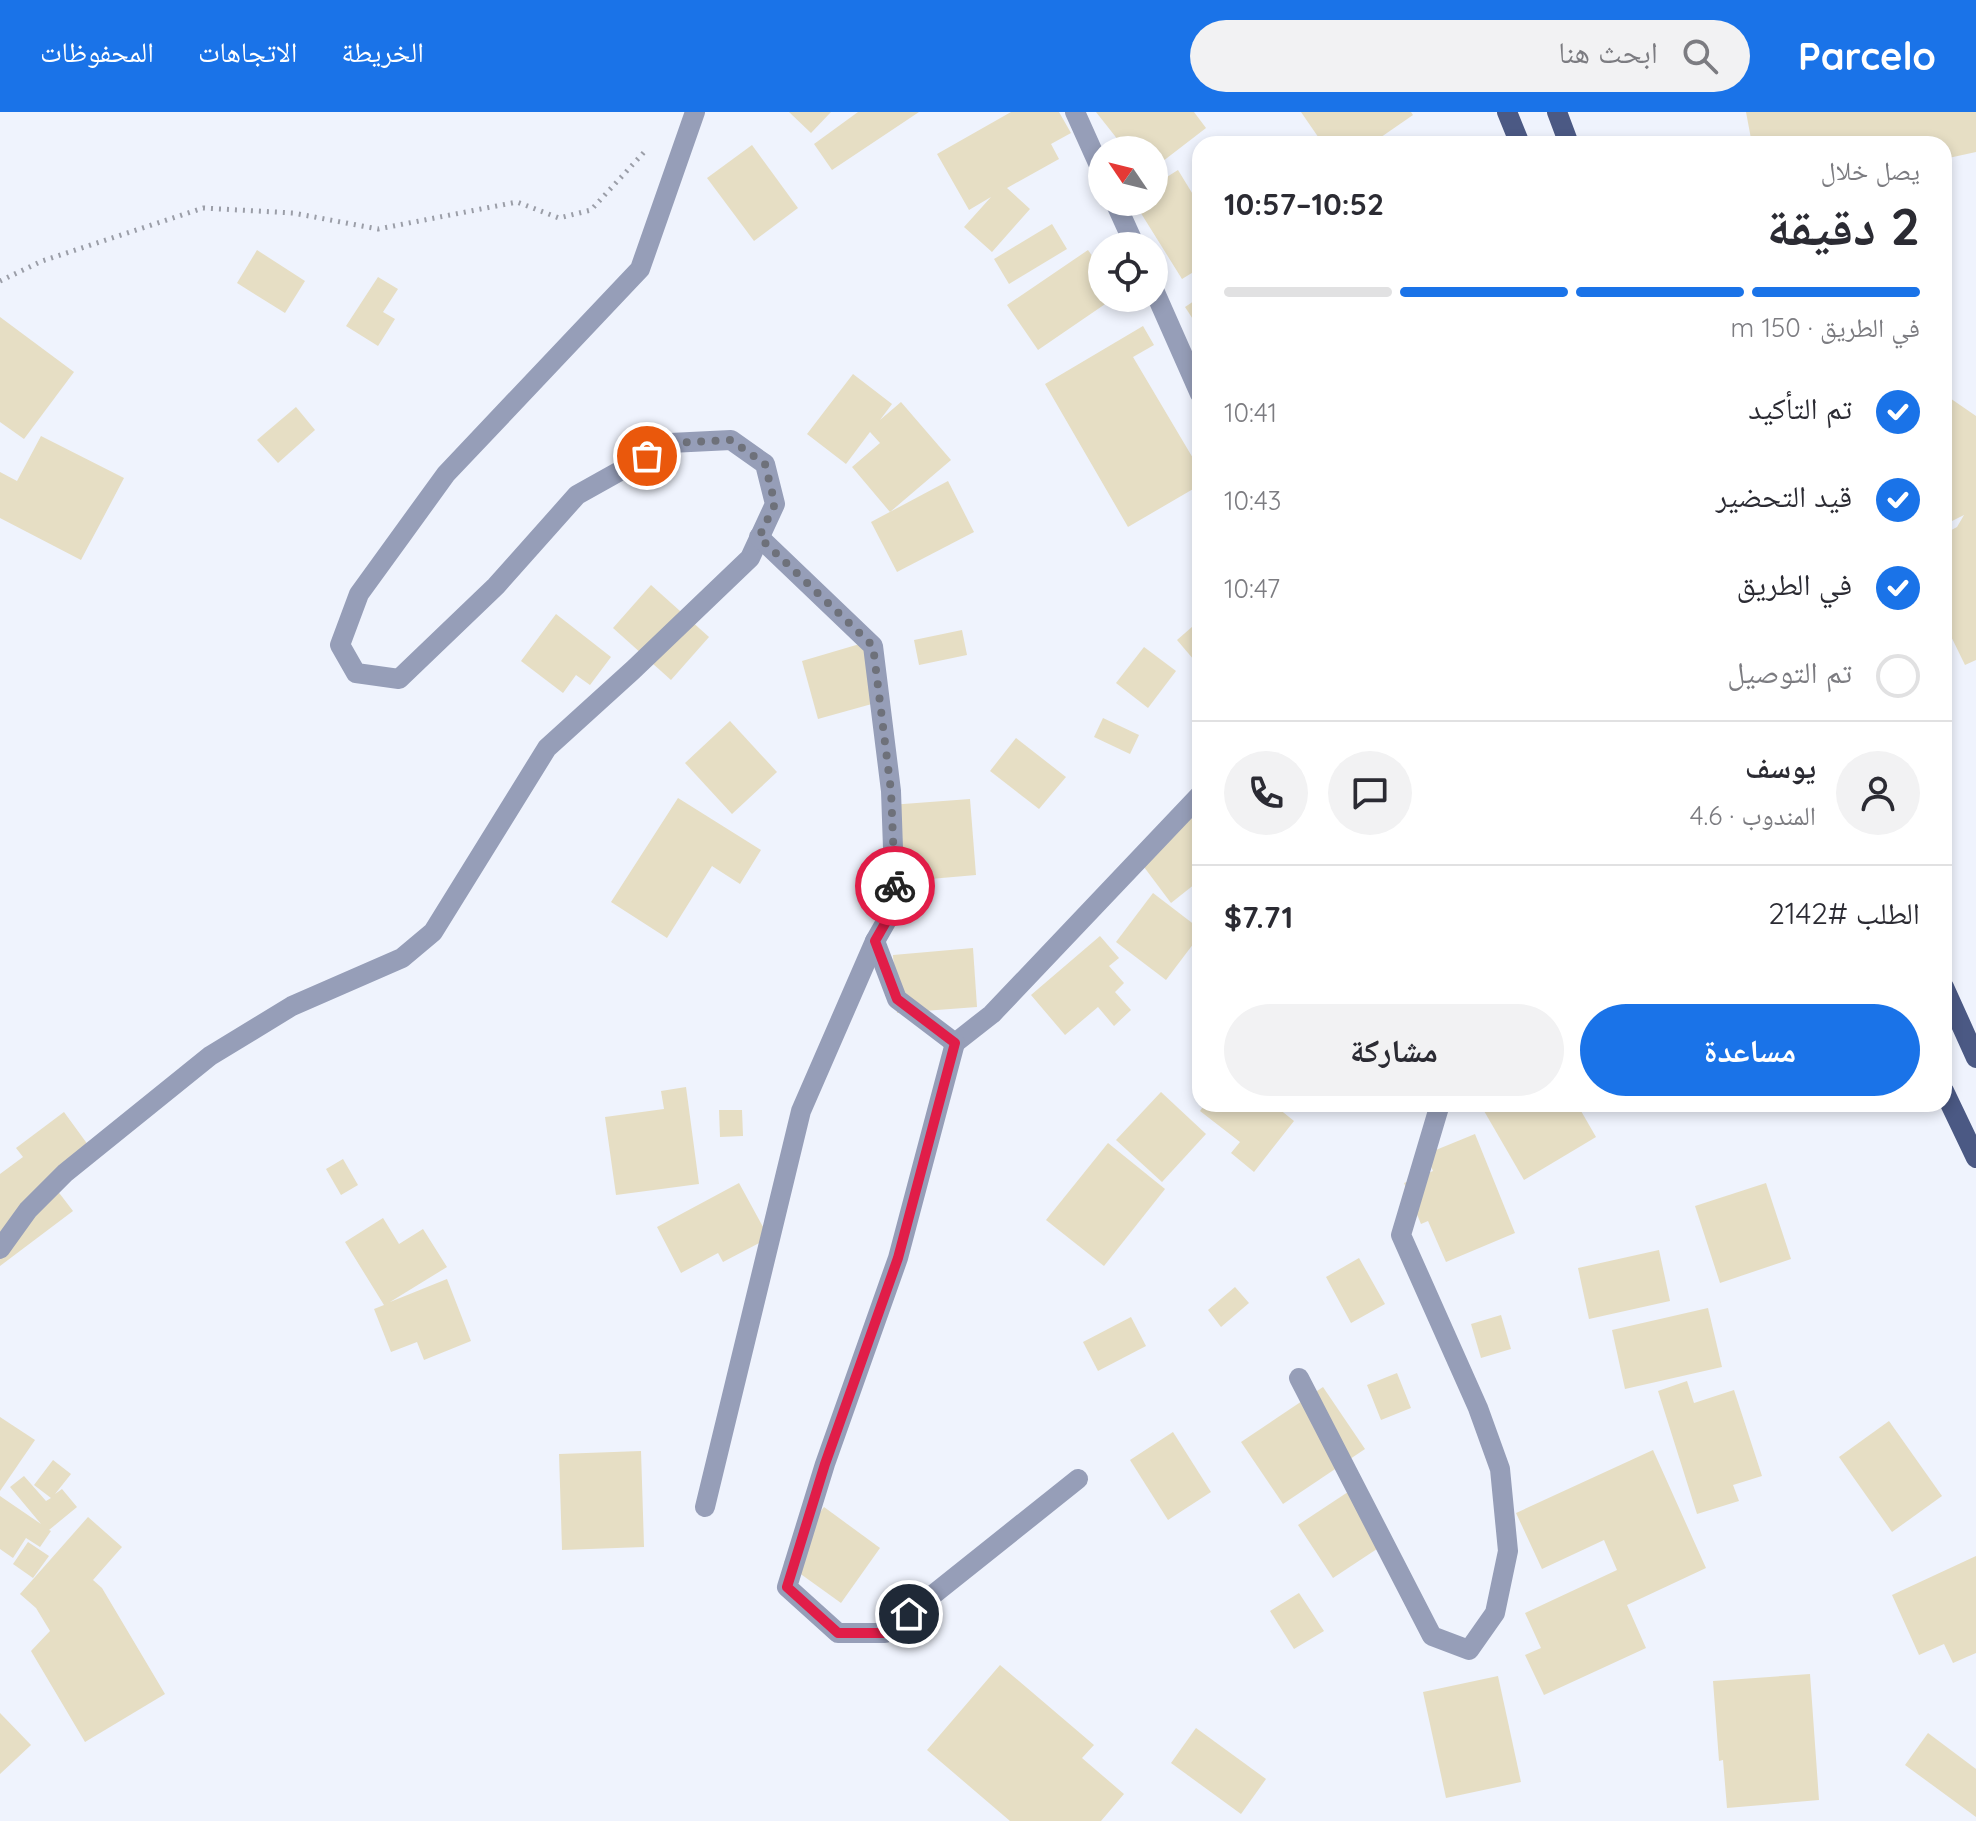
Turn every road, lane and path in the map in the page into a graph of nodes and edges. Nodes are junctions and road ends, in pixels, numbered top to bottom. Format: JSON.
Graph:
{"nodes":[{"id":1,"x":695,"y":112,"type":"edge"},
{"id":2,"x":1075,"y":112,"type":"edge"},
{"id":3,"x":1507,"y":112,"type":"edge"},
{"id":4,"x":1557,"y":112,"type":"edge"},
{"id":5,"x":1517,"y":136,"type":"edge"},
{"id":6,"x":1566,"y":136,"type":"edge"},
{"id":7,"x":1088,"y":141,"type":"edge"},
{"id":8,"x":652,"y":145,"type":"dead end"},
{"id":9,"x":0,"y":281,"type":"edge"},
{"id":10,"x":1164,"y":312,"type":"edge"},
{"id":11,"x":1192,"y":376,"type":"edge"},
{"id":12,"x":759,"y":537,"type":"junction"},
{"id":13,"x":1192,"y":803,"type":"edge"},
{"id":14,"x":875,"y":941,"type":"junction"},
{"id":15,"x":1952,"y":1005,"type":"edge"},
{"id":16,"x":955,"y":1043,"type":"junction"},
{"id":17,"x":1976,"y":1058,"type":"edge"},
{"id":18,"x":1952,"y":1108,"type":"edge"},
{"id":19,"x":1438,"y":1112,"type":"edge"},
{"id":20,"x":1976,"y":1158,"type":"edge"},
{"id":21,"x":0,"y":1249,"type":"edge"},
{"id":22,"x":1299,"y":1378,"type":"dead end"},
{"id":23,"x":1078,"y":1479,"type":"dead end"},
{"id":24,"x":705,"y":1507,"type":"dead end"}],
"edges":[{"from":1,"to":12,"type":"street"},
{"from":2,"to":7,"type":"street"},
{"from":3,"to":5,"type":"main road"},
{"from":4,"to":6,"type":"main road"},
{"from":8,"to":9,"type":"path"},
{"from":10,"to":11,"type":"street"},
{"from":12,"to":14,"type":"street"},
{"from":12,"to":21,"type":"street"},
{"from":13,"to":16,"type":"street"},
{"from":14,"to":16,"type":"street"},
{"from":14,"to":24,"type":"street"},
{"from":15,"to":17,"type":"main road"},
{"from":16,"to":23,"type":"street"},
{"from":18,"to":20,"type":"main road"},
{"from":19,"to":22,"type":"street"}]}
